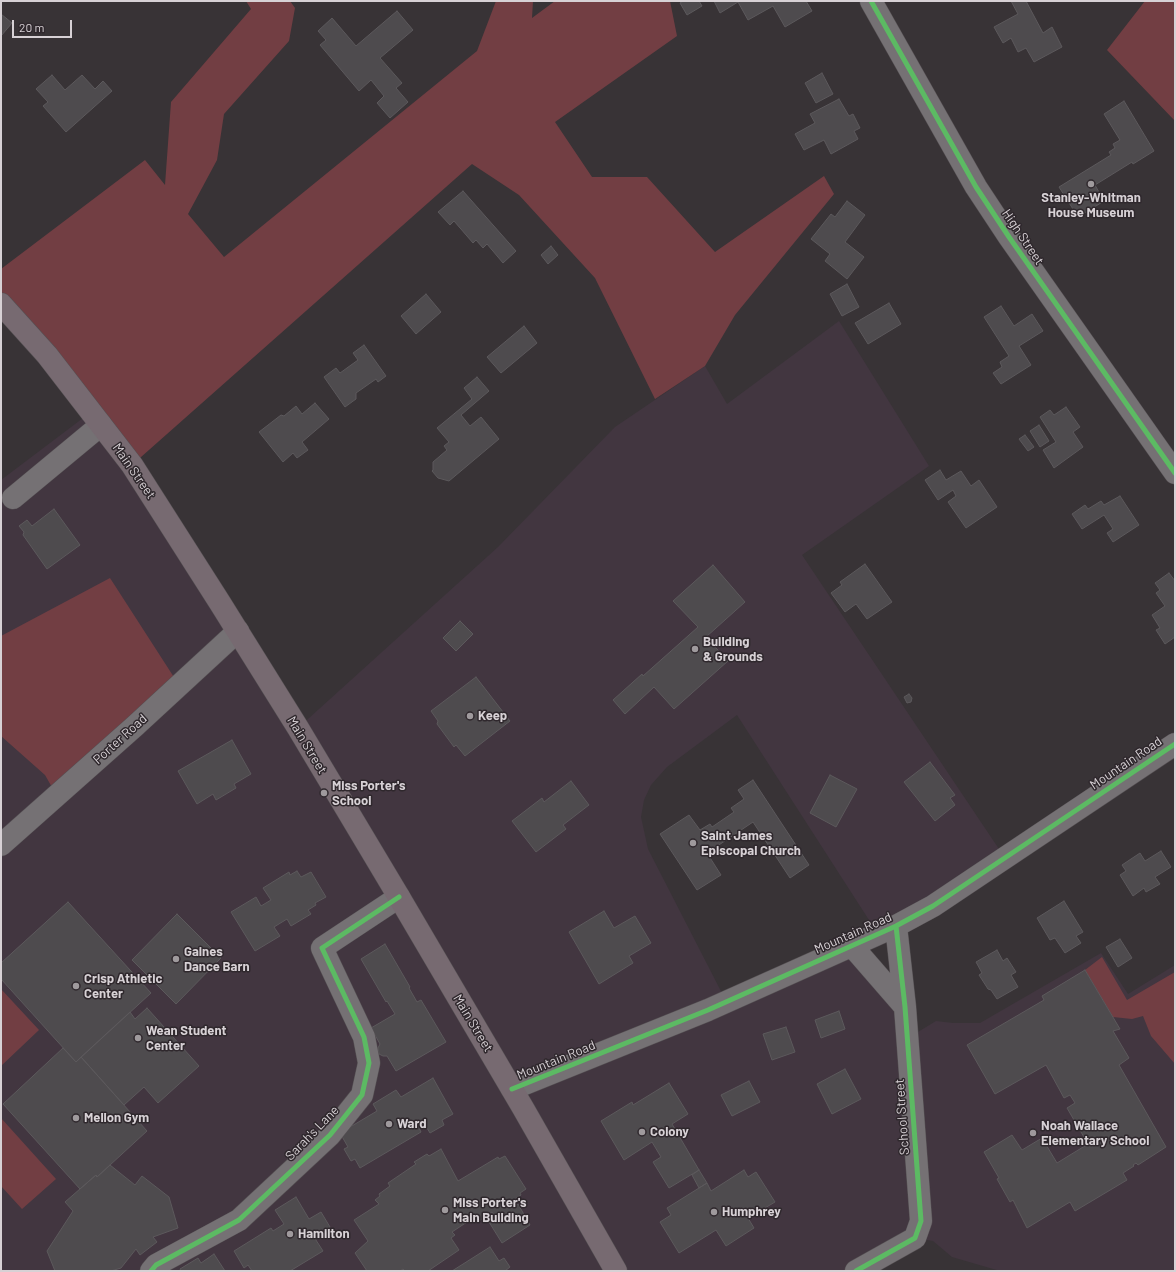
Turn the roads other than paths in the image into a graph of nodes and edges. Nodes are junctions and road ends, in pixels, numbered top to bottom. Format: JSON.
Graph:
{"nodes":[{"id":1,"x":871,"y":1,"type":"edge"},
{"id":2,"x":1,"y":304,"type":"edge"},
{"id":3,"x":101,"y":425,"type":"junction"},
{"id":4,"x":1175,"y":473,"type":"edge"},
{"id":5,"x":13,"y":498,"type":"dead end"},
{"id":6,"x":238,"y":631,"type":"junction"},
{"id":7,"x":1175,"y":744,"type":"edge"},
{"id":8,"x":1,"y":845,"type":"edge"},
{"id":9,"x":399,"y":897,"type":"junction"},
{"id":10,"x":896,"y":926,"type":"junction"},
{"id":11,"x":852,"y":946,"type":"junction"},
{"id":12,"x":905,"y":1007,"type":"junction"},
{"id":13,"x":512,"y":1089,"type":"junction"},
{"id":14,"x":151,"y":1271,"type":"edge"},
{"id":15,"x":616,"y":1271,"type":"edge"},
{"id":16,"x":856,"y":1271,"type":"edge"}],
"edges":[{"from":1,"to":4,"type":"street","name":"High Street"},
{"from":2,"to":3,"type":"highway","name":"Main Street"},
{"from":3,"to":5,"type":"street"},
{"from":3,"to":6,"type":"highway","name":"Main Street"},
{"from":6,"to":8,"type":"street","name":"Porter Road"},
{"from":6,"to":9,"type":"highway","name":"Main Street"},
{"from":7,"to":10,"type":"street","name":"Mountain Road"},
{"from":9,"to":13,"type":"highway","name":"Main Street"},
{"from":9,"to":14,"type":"street","name":"Sarah's Lane"},
{"from":10,"to":11,"type":"street","name":"Mountain Road"},
{"from":10,"to":12,"type":"street","name":"School Street"},
{"from":11,"to":12,"type":"street"},
{"from":11,"to":13,"type":"street","name":"Mountain Road"},
{"from":12,"to":16,"type":"street","name":"School Street"},
{"from":13,"to":15,"type":"highway","name":"Main Street"}]}
